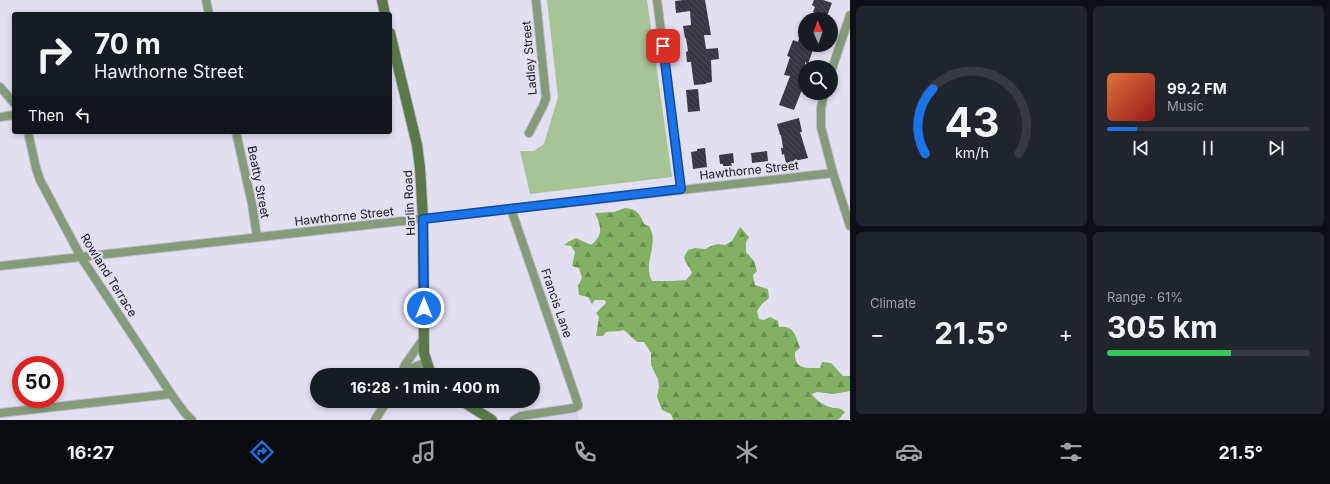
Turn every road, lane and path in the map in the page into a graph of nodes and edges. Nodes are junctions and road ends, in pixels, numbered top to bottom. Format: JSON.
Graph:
{"nodes":[{"id":1,"x":206,"y":0,"type":"edge"},
{"id":2,"x":382,"y":0,"type":"edge"},
{"id":3,"x":536,"y":0,"type":"edge"},
{"id":4,"x":657,"y":0,"type":"edge"},
{"id":5,"x":209,"y":12,"type":"edge"},
{"id":6,"x":385,"y":12,"type":"edge"},
{"id":7,"x":850,"y":15,"type":"edge"},
{"id":8,"x":392,"y":41,"type":"edge"},
{"id":9,"x":835,"y":60,"type":"edge"},
{"id":10,"x":0,"y":87,"type":"edge"},
{"id":11,"x":823,"y":100,"type":"edge"},
{"id":12,"x":12,"y":101,"type":"edge"},
{"id":13,"x":12,"y":115,"type":"edge"},
{"id":14,"x":0,"y":117,"type":"edge"},
{"id":15,"x":529,"y":133,"type":"dead end"},
{"id":16,"x":28,"y":134,"type":"edge"},
{"id":17,"x":236,"y":134,"type":"edge"},
{"id":18,"x":833,"y":173,"type":"junction"},
{"id":19,"x":681,"y":189,"type":"junction"},
{"id":20,"x":848,"y":207,"type":"edge"},
{"id":21,"x":512,"y":209,"type":"junction"},
{"id":22,"x":423,"y":219,"type":"junction"},
{"id":23,"x":850,"y":226,"type":"edge"},
{"id":24,"x":257,"y":237,"type":"junction"},
{"id":25,"x":81,"y":257,"type":"junction"},
{"id":26,"x":0,"y":266,"type":"edge"},
{"id":27,"x":424,"y":338,"type":"junction"},
{"id":28,"x":426,"y":362,"type":"junction"},
{"id":29,"x":404,"y":368,"type":"edge"},
{"id":30,"x":412,"y":368,"type":"edge"},
{"id":31,"x":428,"y":368,"type":"edge"},
{"id":32,"x":171,"y":394,"type":"junction"},
{"id":33,"x":383,"y":408,"type":"edge"},
{"id":34,"x":473,"y":408,"type":"edge"},
{"id":35,"x":0,"y":413,"type":"edge"},
{"id":36,"x":192,"y":420,"type":"edge"},
{"id":37,"x":375,"y":420,"type":"edge"},
{"id":38,"x":492,"y":420,"type":"edge"},
{"id":39,"x":514,"y":420,"type":"edge"}],
"edges":[{"from":1,"to":5,"type":"street"},
{"from":2,"to":6,"type":"main road"},
{"from":3,"to":15,"type":"street","name":"Ladley Street"},
{"from":4,"to":19,"type":"street"},
{"from":7,"to":9,"type":"street"},
{"from":8,"to":22,"type":"main road","name":"Harlin Road"},
{"from":10,"to":12,"type":"street"},
{"from":11,"to":18,"type":"street"},
{"from":13,"to":14,"type":"street"},
{"from":16,"to":25,"type":"street","name":"Rowland Terrace"},
{"from":17,"to":24,"type":"street","name":"Beatty Street"},
{"from":18,"to":19,"type":"street","name":"Hawthorne Street"},
{"from":18,"to":20,"type":"street"},
{"from":19,"to":21,"type":"street","name":"Hawthorne Street"},
{"from":20,"to":23,"type":"street"},
{"from":21,"to":22,"type":"street","name":"Hawthorne Street"},
{"from":21,"to":39,"type":"street","name":"Francis Lane"},
{"from":22,"to":24,"type":"street","name":"Hawthorne Street"},
{"from":22,"to":27,"type":"main road","name":"Harlin Road"},
{"from":24,"to":25,"type":"street","name":"Hawthorne Street"},
{"from":25,"to":26,"type":"street","name":"Hawthorne Street"},
{"from":25,"to":32,"type":"street","name":"Rowland Terrace"},
{"from":27,"to":28,"type":"main road","name":"Harlin Road"},
{"from":27,"to":29,"type":"street"},
{"from":28,"to":30,"type":"street"},
{"from":28,"to":31,"type":"main road","name":"Harlin Road"},
{"from":32,"to":35,"type":"street"},
{"from":32,"to":36,"type":"street","name":"Rowland Terrace"},
{"from":33,"to":37,"type":"street"},
{"from":34,"to":38,"type":"main road"}]}
